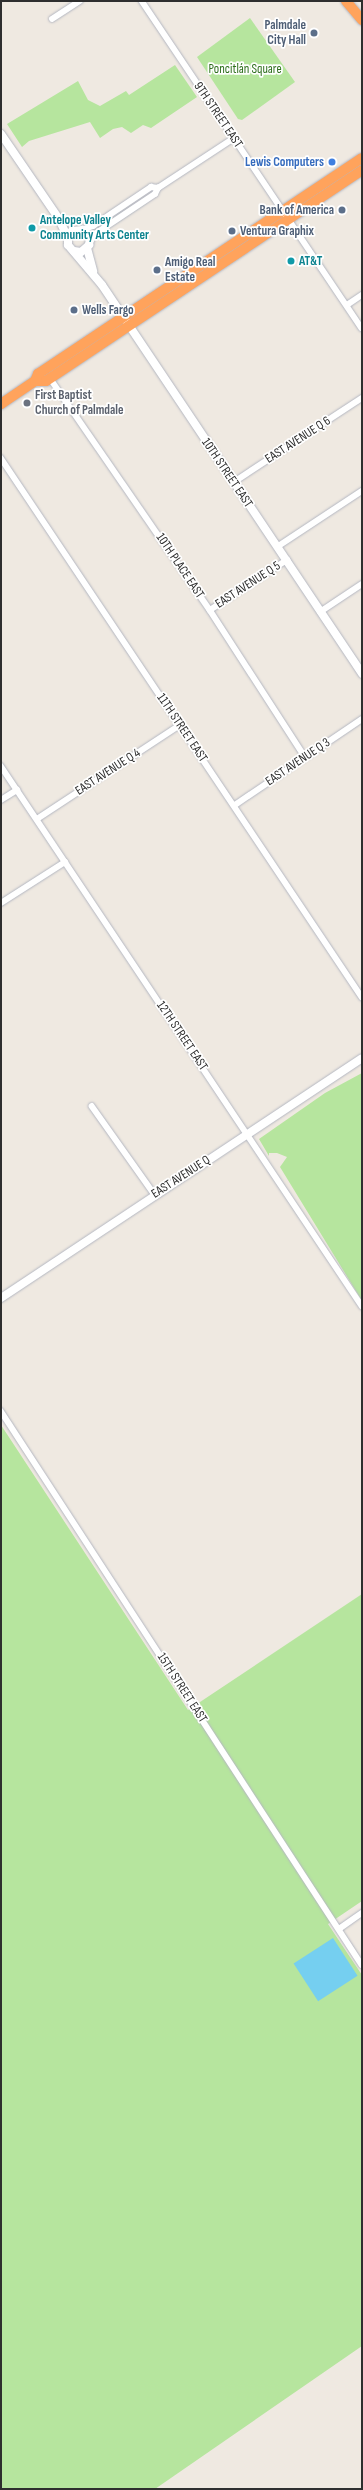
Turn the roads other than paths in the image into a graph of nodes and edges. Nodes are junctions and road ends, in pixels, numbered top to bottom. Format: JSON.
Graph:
{"nodes":[{"id":1,"x":80,"y":1,"type":"edge"},
{"id":2,"x":142,"y":1,"type":"edge"},
{"id":3,"x":346,"y":1,"type":"edge"},
{"id":4,"x":52,"y":19,"type":"dead end"},
{"id":5,"x":362,"y":20,"type":"edge"},
{"id":6,"x":1,"y":134,"type":"edge"},
{"id":7,"x":234,"y":138,"type":"junction"},
{"id":8,"x":362,"y":158,"type":"edge"},
{"id":9,"x":362,"y":170,"type":"edge"},
{"id":10,"x":158,"y":188,"type":"junction"},
{"id":11,"x":286,"y":215,"type":"junction"},
{"id":12,"x":60,"y":219,"type":"junction"},
{"id":13,"x":79,"y":230,"type":"junction"},
{"id":14,"x":68,"y":238,"type":"junction"},
{"id":15,"x":89,"y":245,"type":"junction"},
{"id":16,"x":74,"y":251,"type":"junction"},
{"id":17,"x":93,"y":272,"type":"junction"},
{"id":18,"x":362,"y":295,"type":"edge"},
{"id":19,"x":347,"y":305,"type":"junction"},
{"id":20,"x":126,"y":321,"type":"junction"},
{"id":21,"x":362,"y":328,"type":"edge"},
{"id":22,"x":50,"y":378,"type":"junction"},
{"id":23,"x":35,"y":381,"type":"junction"},
{"id":24,"x":362,"y":398,"type":"edge"},
{"id":25,"x":1,"y":404,"type":"edge"},
{"id":26,"x":1,"y":458,"type":"edge"},
{"id":27,"x":234,"y":482,"type":"junction"},
{"id":28,"x":362,"y":491,"type":"edge"},
{"id":29,"x":277,"y":546,"type":"junction"},
{"id":30,"x":287,"y":560,"type":"junction"},
{"id":31,"x":362,"y":584,"type":"edge"},
{"id":32,"x":210,"y":610,"type":"junction"},
{"id":33,"x":320,"y":612,"type":"junction"},
{"id":34,"x":362,"y":674,"type":"edge"},
{"id":35,"x":362,"y":719,"type":"edge"},
{"id":36,"x":180,"y":725,"type":"junction"},
{"id":37,"x":305,"y":757,"type":"junction"},
{"id":38,"x":1,"y":766,"type":"edge"},
{"id":39,"x":17,"y":790,"type":"junction"},
{"id":40,"x":1,"y":800,"type":"edge"},
{"id":41,"x":234,"y":805,"type":"junction"},
{"id":42,"x":37,"y":819,"type":"junction"},
{"id":43,"x":65,"y":862,"type":"junction"},
{"id":44,"x":1,"y":903,"type":"edge"},
{"id":45,"x":362,"y":997,"type":"edge"},
{"id":46,"x":362,"y":1058,"type":"edge"},
{"id":47,"x":92,"y":1106,"type":"dead end"},
{"id":48,"x":248,"y":1134,"type":"junction"},
{"id":49,"x":154,"y":1194,"type":"junction"},
{"id":50,"x":1,"y":1298,"type":"edge"},
{"id":51,"x":362,"y":1306,"type":"edge"},
{"id":52,"x":1,"y":1411,"type":"edge"},
{"id":53,"x":362,"y":1913,"type":"edge"},
{"id":54,"x":338,"y":1929,"type":"junction"},
{"id":55,"x":362,"y":1965,"type":"edge"}],
"edges":[{"from":1,"to":4,"type":"street"},
{"from":2,"to":7,"type":"street","name":"9TH STREET EAST"},
{"from":3,"to":5,"type":"highway"},
{"from":6,"to":12,"type":"main road"},
{"from":7,"to":10,"type":"street"},
{"from":7,"to":11,"type":"street","name":"9TH STREET EAST"},
{"from":8,"to":11,"type":"highway"},
{"from":9,"to":11,"type":"highway"},
{"from":10,"to":13,"type":"street"},
{"from":10,"to":15,"type":"street"},
{"from":11,"to":19,"type":"street","name":"9TH STREET EAST"},
{"from":11,"to":20,"type":"highway"},
{"from":12,"to":13,"type":"main road"},
{"from":12,"to":14,"type":"main road"},
{"from":13,"to":14,"type":"main road"},
{"from":13,"to":15,"type":"main road"},
{"from":14,"to":16,"type":"main road"},
{"from":15,"to":16,"type":"main road"},
{"from":15,"to":17,"type":"main road","name":"10TH STREET EAST"},
{"from":16,"to":17,"type":"main road","name":"10TH STREET EAST"},
{"from":17,"to":20,"type":"main road","name":"10TH STREET EAST"},
{"from":18,"to":19,"type":"street"},
{"from":19,"to":21,"type":"street","name":"9TH STREET EAST"},
{"from":20,"to":22,"type":"highway"},
{"from":20,"to":23,"type":"highway"},
{"from":20,"to":27,"type":"main road","name":"10TH STREET EAST"},
{"from":22,"to":23,"type":"highway"},
{"from":22,"to":32,"type":"street","name":"10TH PLACE EAST"},
{"from":23,"to":25,"type":"highway"},
{"from":24,"to":27,"type":"street","name":"EAST AVENUE Q 6"},
{"from":26,"to":36,"type":"street","name":"11TH STREET EAST"},
{"from":27,"to":29,"type":"main road","name":"10TH STREET EAST"},
{"from":28,"to":29,"type":"street","name":"EAST AVENUE Q 5"},
{"from":29,"to":30,"type":"main road","name":"10TH STREET EAST"},
{"from":30,"to":32,"type":"street","name":"EAST AVENUE Q 5"},
{"from":30,"to":33,"type":"main road","name":"10TH STREET EAST"},
{"from":31,"to":33,"type":"street"},
{"from":32,"to":37,"type":"street","name":"10TH PLACE EAST"},
{"from":33,"to":34,"type":"main road","name":"10TH STREET EAST"},
{"from":35,"to":37,"type":"street","name":"EAST AVENUE Q 3"},
{"from":36,"to":41,"type":"street","name":"11TH STREET EAST"},
{"from":36,"to":42,"type":"street","name":"EAST AVENUE Q 4"},
{"from":37,"to":41,"type":"street","name":"EAST AVENUE Q 3"},
{"from":38,"to":39,"type":"street","name":"12TH STREET EAST"},
{"from":39,"to":40,"type":"street"},
{"from":39,"to":42,"type":"street","name":"12TH STREET EAST"},
{"from":41,"to":45,"type":"street","name":"11TH STREET EAST"},
{"from":42,"to":43,"type":"street","name":"12TH STREET EAST"},
{"from":43,"to":44,"type":"street"},
{"from":43,"to":48,"type":"street","name":"12TH STREET EAST"},
{"from":46,"to":48,"type":"main road","name":"EAST AVENUE Q"},
{"from":47,"to":49,"type":"street"},
{"from":48,"to":49,"type":"main road","name":"EAST AVENUE Q"},
{"from":48,"to":51,"type":"street","name":"12TH STREET EAST"},
{"from":49,"to":50,"type":"main road","name":"EAST AVENUE Q"},
{"from":52,"to":54,"type":"street","name":"15TH STREET EAST"},
{"from":53,"to":54,"type":"street"},
{"from":54,"to":55,"type":"street","name":"15TH STREET EAST"}]}
